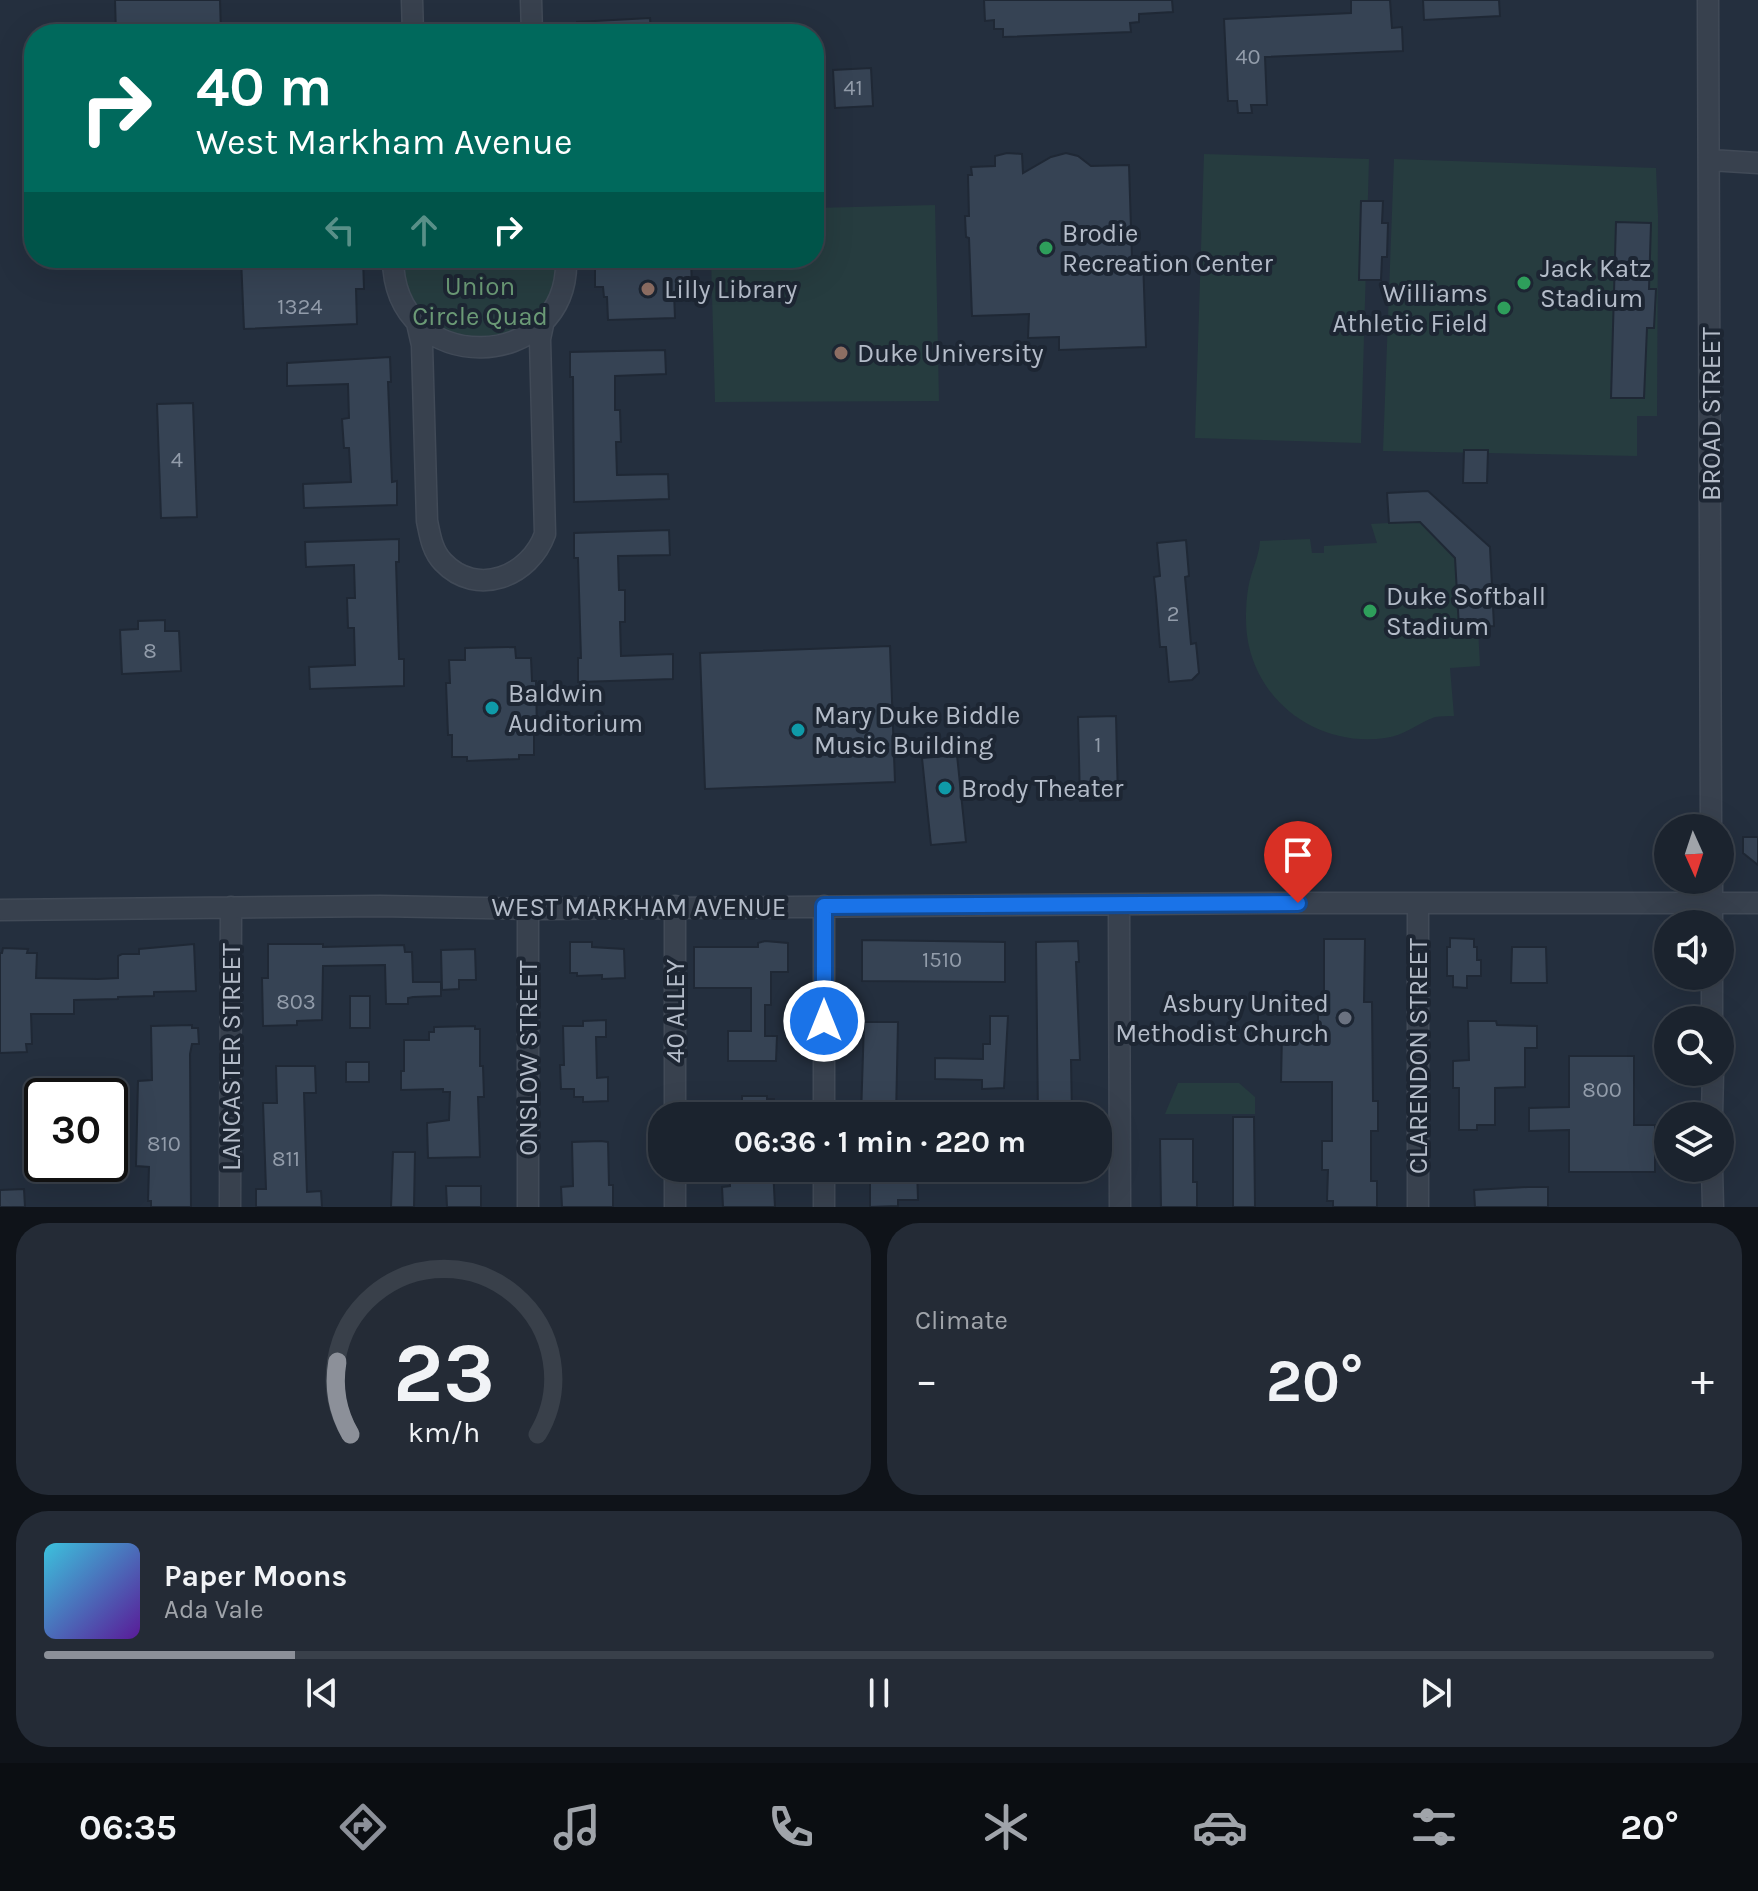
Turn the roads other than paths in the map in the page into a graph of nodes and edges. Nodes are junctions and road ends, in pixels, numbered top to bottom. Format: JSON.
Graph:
{"nodes":[{"id":1,"x":412,"y":0,"type":"edge"},
{"id":2,"x":531,"y":0,"type":"edge"},
{"id":3,"x":1708,"y":0,"type":"edge"},
{"id":4,"x":413,"y":24,"type":"edge"},
{"id":5,"x":532,"y":24,"type":"edge"},
{"id":6,"x":1710,"y":160,"type":"junction"},
{"id":7,"x":1758,"y":163,"type":"edge"},
{"id":8,"x":393,"y":268,"type":"edge"},
{"id":9,"x":565,"y":268,"type":"edge"},
{"id":10,"x":544,"y":320,"type":"junction"},
{"id":11,"x":417,"y":323,"type":"junction"},
{"id":12,"x":1711,"y":814,"type":"edge"},
{"id":13,"x":1758,"y":903,"type":"edge"},
{"id":14,"x":1418,"y":904,"type":"junction"},
{"id":15,"x":1119,"y":905,"type":"junction"},
{"id":16,"x":675,"y":906,"type":"junction"},
{"id":17,"x":824,"y":906,"type":"junction"},
{"id":18,"x":231,"y":907,"type":"junction"},
{"id":19,"x":528,"y":909,"type":"junction"},
{"id":20,"x":0,"y":910,"type":"edge"},
{"id":21,"x":1729,"y":910,"type":"edge"},
{"id":22,"x":1654,"y":912,"type":"edge"},
{"id":23,"x":675,"y":1102,"type":"edge"},
{"id":24,"x":824,"y":1102,"type":"edge"},
{"id":25,"x":675,"y":1182,"type":"edge"},
{"id":26,"x":824,"y":1182,"type":"edge"},
{"id":27,"x":1712,"y":1182,"type":"edge"},
{"id":28,"x":230,"y":1207,"type":"edge"},
{"id":29,"x":528,"y":1207,"type":"edge"},
{"id":30,"x":675,"y":1207,"type":"edge"},
{"id":31,"x":824,"y":1207,"type":"edge"},
{"id":32,"x":1120,"y":1207,"type":"edge"},
{"id":33,"x":1418,"y":1207,"type":"edge"},
{"id":34,"x":1713,"y":1207,"type":"edge"}],
"edges":[{"from":1,"to":4,"type":"street"},
{"from":2,"to":5,"type":"street"},
{"from":3,"to":6,"type":"street","name":"BROAD STREET"},
{"from":6,"to":7,"type":"street"},
{"from":6,"to":12,"type":"street","name":"BROAD STREET"},
{"from":8,"to":11,"type":"street"},
{"from":9,"to":10,"type":"street"},
{"from":10,"to":11,"type":"street"},
{"from":10,"to":11,"type":"street"},
{"from":13,"to":21,"type":"street","name":"WEST MARKHAM AVENUE"},
{"from":14,"to":15,"type":"street","name":"WEST MARKHAM AVENUE"},
{"from":14,"to":22,"type":"street","name":"WEST MARKHAM AVENUE"},
{"from":14,"to":33,"type":"street","name":"CLARENDON STREET"},
{"from":15,"to":17,"type":"street","name":"WEST MARKHAM AVENUE"},
{"from":15,"to":32,"type":"street"},
{"from":16,"to":17,"type":"street","name":"WEST MARKHAM AVENUE"},
{"from":16,"to":19,"type":"street","name":"WEST MARKHAM AVENUE"},
{"from":16,"to":23,"type":"street","name":"40 ALLEY"},
{"from":17,"to":24,"type":"street"},
{"from":18,"to":19,"type":"street","name":"WEST MARKHAM AVENUE"},
{"from":18,"to":20,"type":"street","name":"WEST MARKHAM AVENUE"},
{"from":18,"to":28,"type":"street","name":"LANCASTER STREET"},
{"from":19,"to":29,"type":"street","name":"ONSLOW STREET"},
{"from":25,"to":30,"type":"street"},
{"from":26,"to":31,"type":"street"},
{"from":27,"to":34,"type":"street"}]}
